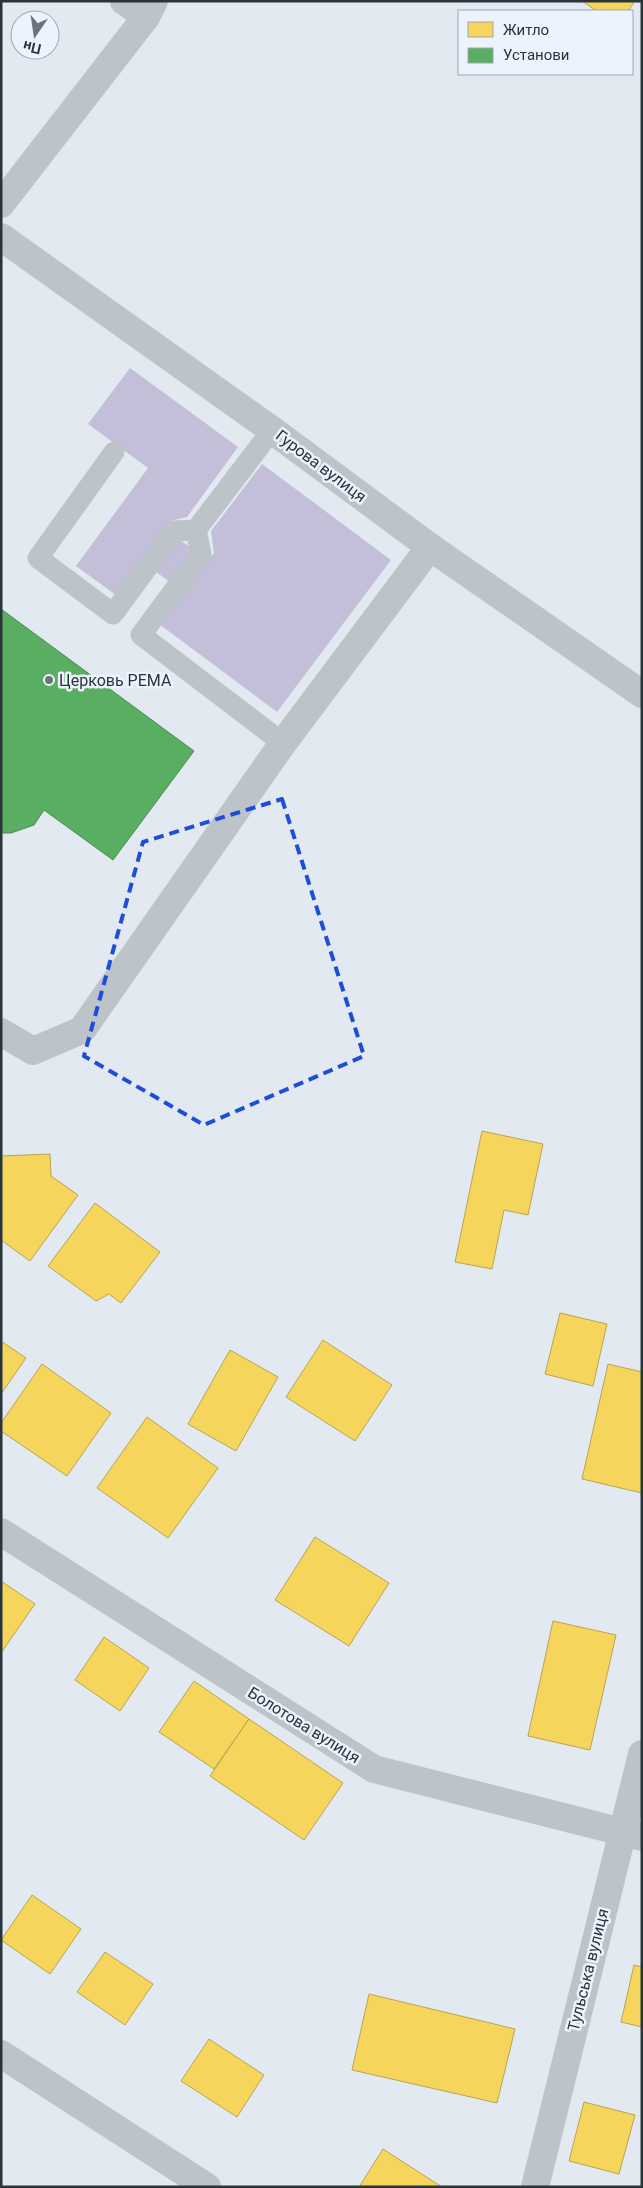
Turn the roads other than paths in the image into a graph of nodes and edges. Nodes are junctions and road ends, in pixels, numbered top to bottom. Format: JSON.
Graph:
{"nodes":[{"id":1,"x":124,"y":1,"type":"edge"},
{"id":2,"x":150,"y":9,"type":"edge"},
{"id":3,"x":1,"y":204,"type":"edge"},
{"id":4,"x":1,"y":237,"type":"edge"},
{"id":5,"x":272,"y":430,"type":"junction"},
{"id":6,"x":114,"y":452,"type":"dead end"},
{"id":7,"x":196,"y":530,"type":"junction"},
{"id":8,"x":430,"y":547,"type":"junction"},
{"id":9,"x":642,"y":694,"type":"edge"},
{"id":10,"x":283,"y":743,"type":"junction"},
{"id":11,"x":1,"y":1032,"type":"edge"},
{"id":12,"x":1,"y":1532,"type":"edge"},
{"id":13,"x":642,"y":1754,"type":"edge"},
{"id":14,"x":632,"y":1834,"type":"edge"},
{"id":15,"x":1,"y":2054,"type":"edge"},
{"id":16,"x":207,"y":2187,"type":"edge"},
{"id":17,"x":535,"y":2187,"type":"edge"}],
"edges":[{"from":1,"to":2,"type":"street"},
{"from":2,"to":3,"type":"street"},
{"from":4,"to":5,"type":"street","name":"Гурова вулиця"},
{"from":5,"to":7,"type":"lane"},
{"from":5,"to":8,"type":"street","name":"Гурова вулиця"},
{"from":6,"to":7,"type":"lane"},
{"from":7,"to":10,"type":"lane"},
{"from":8,"to":9,"type":"street","name":"Гурова вулиця"},
{"from":8,"to":10,"type":"street"},
{"from":10,"to":11,"type":"street"},
{"from":12,"to":14,"type":"street","name":"Болотова вулиця"},
{"from":13,"to":14,"type":"street","name":"Тульська вулиця"},
{"from":14,"to":17,"type":"street","name":"Тульська вулиця"},
{"from":15,"to":16,"type":"street"}]}
